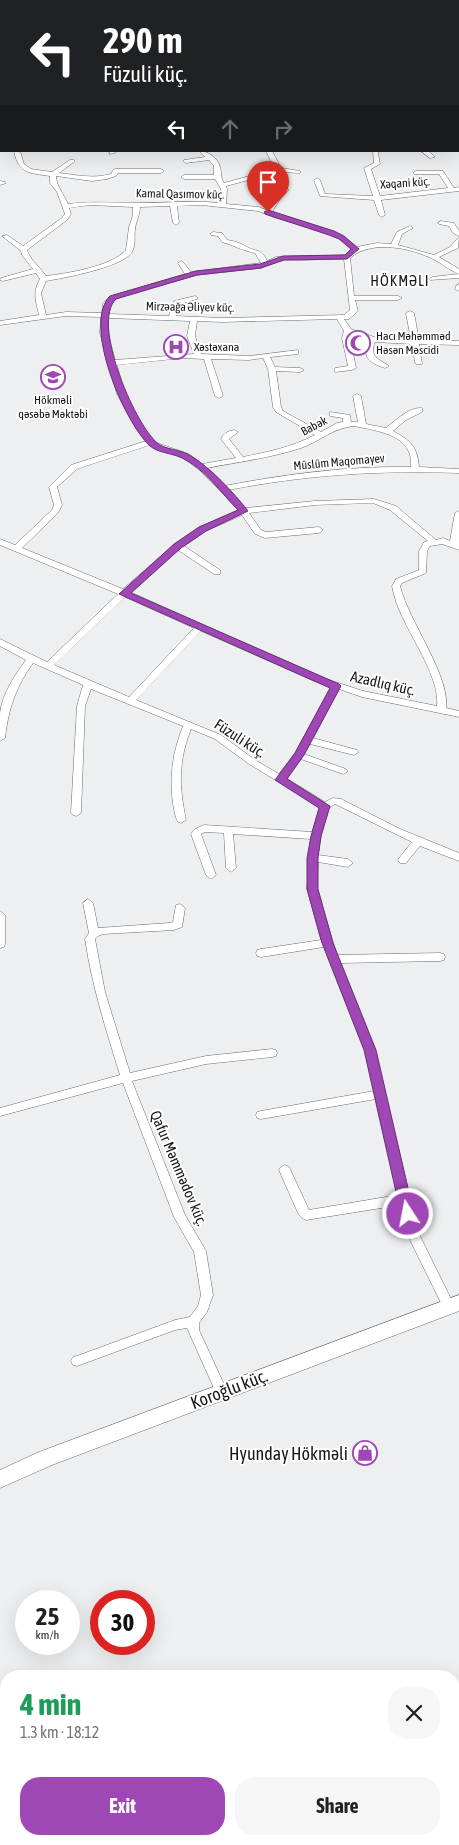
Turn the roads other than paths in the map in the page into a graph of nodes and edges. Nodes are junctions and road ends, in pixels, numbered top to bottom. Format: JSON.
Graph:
{"nodes":[{"id":1,"x":17,"y":152,"type":"edge"},
{"id":2,"x":203,"y":152,"type":"edge"},
{"id":3,"x":270,"y":152,"type":"edge"},
{"id":4,"x":376,"y":152,"type":"edge"},
{"id":5,"x":425,"y":152,"type":"edge"},
{"id":6,"x":432,"y":157,"type":"dead end"},
{"id":7,"x":212,"y":158,"type":"junction"},
{"id":8,"x":72,"y":161,"type":"dead end"},
{"id":9,"x":186,"y":161,"type":"dead end"},
{"id":10,"x":280,"y":170,"type":"junction"},
{"id":11,"x":161,"y":171,"type":"dead end"},
{"id":12,"x":298,"y":172,"type":"dead end"},
{"id":13,"x":416,"y":173,"type":"dead end"},
{"id":14,"x":53,"y":174,"type":"junction"},
{"id":15,"x":184,"y":177,"type":"dead end"},
{"id":16,"x":217,"y":177,"type":"junction"},
{"id":17,"x":317,"y":180,"type":"dead end"},
{"id":18,"x":222,"y":185,"type":"junction"},
{"id":19,"x":455,"y":189,"type":"edge"},
{"id":20,"x":286,"y":190,"type":"dead end"},
{"id":21,"x":377,"y":198,"type":"junction"},
{"id":22,"x":173,"y":204,"type":"junction"},
{"id":23,"x":136,"y":205,"type":"junction"},
{"id":24,"x":66,"y":206,"type":"junction"},
{"id":25,"x":223,"y":206,"type":"junction"},
{"id":26,"x":268,"y":212,"type":"junction"},
{"id":27,"x":382,"y":215,"type":"dead end"},
{"id":28,"x":176,"y":223,"type":"dead end"},
{"id":29,"x":441,"y":223,"type":"dead end"},
{"id":30,"x":410,"y":228,"type":"dead end"},
{"id":31,"x":212,"y":234,"type":"dead end"},
{"id":32,"x":459,"y":234,"type":"edge"},
{"id":33,"x":5,"y":236,"type":"dead end"},
{"id":34,"x":459,"y":240,"type":"edge"},
{"id":35,"x":394,"y":246,"type":"junction"},
{"id":36,"x":355,"y":249,"type":"junction"},
{"id":37,"x":24,"y":250,"type":"junction"},
{"id":38,"x":347,"y":257,"type":"junction"},
{"id":39,"x":434,"y":257,"type":"junction"},
{"id":40,"x":181,"y":263,"type":"dead end"},
{"id":41,"x":265,"y":264,"type":"junction"},
{"id":42,"x":39,"y":270,"type":"junction"},
{"id":43,"x":459,"y":272,"type":"edge"},
{"id":44,"x":189,"y":275,"type":"junction"},
{"id":45,"x":459,"y":276,"type":"edge"},
{"id":46,"x":3,"y":279,"type":"dead end"},
{"id":47,"x":43,"y":279,"type":"junction"},
{"id":48,"x":432,"y":279,"type":"dead end"},
{"id":49,"x":195,"y":298,"type":"dead end"},
{"id":50,"x":351,"y":298,"type":"junction"},
{"id":51,"x":398,"y":298,"type":"dead end"},
{"id":52,"x":410,"y":313,"type":"dead end"},
{"id":53,"x":105,"y":315,"type":"junction"},
{"id":54,"x":43,"y":316,"type":"junction"},
{"id":55,"x":339,"y":317,"type":"junction"},
{"id":56,"x":172,"y":319,"type":"junction"},
{"id":57,"x":194,"y":320,"type":"junction"},
{"id":58,"x":0,"y":323,"type":"edge"},
{"id":59,"x":348,"y":330,"type":"junction"},
{"id":60,"x":372,"y":339,"type":"junction"},
{"id":61,"x":415,"y":342,"type":"junction"},
{"id":62,"x":459,"y":343,"type":"edge"},
{"id":63,"x":295,"y":352,"type":"dead end"},
{"id":64,"x":266,"y":356,"type":"junction"},
{"id":65,"x":203,"y":357,"type":"junction"},
{"id":66,"x":419,"y":362,"type":"dead end"},
{"id":67,"x":112,"y":364,"type":"junction"},
{"id":68,"x":386,"y":366,"type":"dead end"},
{"id":69,"x":272,"y":369,"type":"junction"},
{"id":70,"x":300,"y":370,"type":"dead end"},
{"id":71,"x":338,"y":370,"type":"dead end"},
{"id":72,"x":219,"y":396,"type":"dead end"},
{"id":73,"x":357,"y":396,"type":"dead end"},
{"id":74,"x":419,"y":410,"type":"dead end"},
{"id":75,"x":332,"y":414,"type":"dead end"},
{"id":76,"x":346,"y":424,"type":"junction"},
{"id":77,"x":362,"y":425,"type":"junction"},
{"id":78,"x":388,"y":431,"type":"junction"},
{"id":79,"x":234,"y":432,"type":"dead end"},
{"id":80,"x":321,"y":435,"type":"junction"},
{"id":81,"x":151,"y":442,"type":"junction"},
{"id":82,"x":240,"y":460,"type":"junction"},
{"id":83,"x":201,"y":467,"type":"junction"},
{"id":84,"x":415,"y":469,"type":"junction"},
{"id":85,"x":459,"y":471,"type":"edge"},
{"id":86,"x":223,"y":489,"type":"junction"},
{"id":87,"x":244,"y":511,"type":"junction"},
{"id":88,"x":459,"y":513,"type":"edge"},
{"id":89,"x":318,"y":530,"type":"dead end"},
{"id":90,"x":0,"y":542,"type":"edge"},
{"id":91,"x":434,"y":542,"type":"junction"},
{"id":92,"x":456,"y":545,"type":"edge"},
{"id":93,"x":178,"y":546,"type":"junction"},
{"id":94,"x":16,"y":549,"type":"junction"},
{"id":95,"x":217,"y":572,"type":"dead end"},
{"id":96,"x":124,"y":594,"type":"junction"},
{"id":97,"x":200,"y":627,"type":"junction"},
{"id":98,"x":0,"y":642,"type":"edge"},
{"id":99,"x":32,"y":660,"type":"junction"},
{"id":100,"x":48,"y":666,"type":"junction"},
{"id":101,"x":88,"y":684,"type":"junction"},
{"id":102,"x":336,"y":686,"type":"junction"},
{"id":103,"x":130,"y":701,"type":"junction"},
{"id":104,"x":441,"y":710,"type":"junction"},
{"id":105,"x":459,"y":714,"type":"edge"},
{"id":106,"x":188,"y":724,"type":"junction"},
{"id":107,"x":0,"y":738,"type":"edge"},
{"id":108,"x":307,"y":740,"type":"junction"},
{"id":109,"x":354,"y":752,"type":"dead end"},
{"id":110,"x":299,"y":755,"type":"junction"},
{"id":111,"x":343,"y":771,"type":"dead end"},
{"id":112,"x":280,"y":780,"type":"junction"},
{"id":113,"x":325,"y":806,"type":"junction"},
{"id":114,"x":76,"y":813,"type":"dead end"},
{"id":115,"x":181,"y":820,"type":"dead end"},
{"id":116,"x":229,"y":830,"type":"junction"},
{"id":117,"x":316,"y":836,"type":"junction"},
{"id":118,"x":417,"y":842,"type":"junction"},
{"id":119,"x":459,"y":857,"type":"edge"},
{"id":120,"x":313,"y":858,"type":"junction"},
{"id":121,"x":403,"y":860,"type":"dead end"},
{"id":122,"x":348,"y":862,"type":"dead end"},
{"id":123,"x":231,"y":868,"type":"dead end"},
{"id":124,"x":211,"y":875,"type":"dead end"},
{"id":125,"x":88,"y":903,"type":"dead end"},
{"id":126,"x":180,"y":908,"type":"dead end"},
{"id":127,"x":0,"y":915,"type":"edge"},
{"id":128,"x":94,"y":933,"type":"junction"},
{"id":129,"x":327,"y":943,"type":"junction"},
{"id":130,"x":0,"y":944,"type":"edge"},
{"id":131,"x":261,"y":954,"type":"dead end"},
{"id":132,"x":440,"y":957,"type":"dead end"},
{"id":133,"x":333,"y":960,"type":"junction"},
{"id":134,"x":272,"y":1054,"type":"dead end"},
{"id":135,"x":126,"y":1078,"type":"junction"},
{"id":136,"x":380,"y":1094,"type":"junction"},
{"id":137,"x":0,"y":1112,"type":"edge"},
{"id":138,"x":261,"y":1115,"type":"dead end"},
{"id":139,"x":285,"y":1170,"type":"dead end"},
{"id":140,"x":405,"y":1200,"type":"junction"},
{"id":141,"x":454,"y":1305,"type":"edge"},
{"id":142,"x":193,"y":1322,"type":"junction"},
{"id":143,"x":77,"y":1361,"type":"dead end"},
{"id":144,"x":221,"y":1391,"type":"junction"},
{"id":145,"x":0,"y":1478,"type":"edge"}],
"edges":[{"from":1,"to":14,"type":"street"},
{"from":2,"to":7,"type":"street"},
{"from":3,"to":10,"type":"street"},
{"from":4,"to":21,"type":"street","name":"Xəqani küç."},
{"from":5,"to":6,"type":"street"},
{"from":7,"to":9,"type":"street"},
{"from":7,"to":16,"type":"street"},
{"from":8,"to":14,"type":"street"},
{"from":10,"to":12,"type":"street"},
{"from":10,"to":18,"type":"street"},
{"from":11,"to":14,"type":"street"},
{"from":13,"to":19,"type":"street"},
{"from":14,"to":24,"type":"street"},
{"from":15,"to":16,"type":"street"},
{"from":16,"to":18,"type":"street"},
{"from":17,"to":21,"type":"street"},
{"from":18,"to":25,"type":"street"},
{"from":19,"to":21,"type":"street","name":"Xəqani küç."},
{"from":20,"to":26,"type":"street"},
{"from":21,"to":27,"type":"street"},
{"from":22,"to":23,"type":"street","name":"Kamal Qasımov küç."},
{"from":22,"to":25,"type":"street","name":"Kamal Qasımov küç."},
{"from":22,"to":28,"type":"street"},
{"from":23,"to":24,"type":"street","name":"Kamal Qasımov küç."},
{"from":23,"to":47,"type":"street"},
{"from":24,"to":37,"type":"street"},
{"from":25,"to":26,"type":"street","name":"Kamal Qasımov küç."},
{"from":26,"to":36,"type":"street","name":"Kamal Qasımov küç."},
{"from":29,"to":32,"type":"street"},
{"from":30,"to":35,"type":"street"},
{"from":31,"to":41,"type":"street"},
{"from":33,"to":37,"type":"street"},
{"from":34,"to":39,"type":"street"},
{"from":35,"to":36,"type":"street"},
{"from":35,"to":39,"type":"street"},
{"from":36,"to":38,"type":"street"},
{"from":37,"to":42,"type":"street"},
{"from":38,"to":41,"type":"street"},
{"from":38,"to":50,"type":"street"},
{"from":39,"to":43,"type":"street"},
{"from":40,"to":44,"type":"street"},
{"from":41,"to":44,"type":"street"},
{"from":42,"to":46,"type":"street"},
{"from":42,"to":47,"type":"street"},
{"from":44,"to":53,"type":"street"},
{"from":45,"to":48,"type":"street"},
{"from":47,"to":54,"type":"street"},
{"from":49,"to":56,"type":"street"},
{"from":50,"to":51,"type":"street"},
{"from":50,"to":55,"type":"street","name":"Mirzəağa Əliyev küç."},
{"from":52,"to":61,"type":"street"},
{"from":53,"to":54,"type":"street","name":"Mirzəağa Əliyev küç."},
{"from":53,"to":56,"type":"street","name":"Mirzəağa Əliyev küç."},
{"from":53,"to":67,"type":"street"},
{"from":54,"to":58,"type":"street","name":"Mirzəağa Əliyev küç."},
{"from":55,"to":57,"type":"street","name":"Mirzəağa Əliyev küç."},
{"from":55,"to":59,"type":"street"},
{"from":56,"to":57,"type":"street","name":"Mirzəağa Əliyev küç."},
{"from":57,"to":65,"type":"street"},
{"from":59,"to":60,"type":"street"},
{"from":59,"to":71,"type":"street"},
{"from":60,"to":61,"type":"street"},
{"from":60,"to":68,"type":"street"},
{"from":61,"to":62,"type":"street"},
{"from":61,"to":66,"type":"street"},
{"from":63,"to":64,"type":"street"},
{"from":64,"to":65,"type":"street"},
{"from":64,"to":69,"type":"street"},
{"from":65,"to":67,"type":"street"},
{"from":65,"to":72,"type":"street"},
{"from":67,"to":81,"type":"street"},
{"from":69,"to":70,"type":"street"},
{"from":69,"to":80,"type":"street"},
{"from":73,"to":77,"type":"street"},
{"from":74,"to":78,"type":"street"},
{"from":75,"to":76,"type":"street"},
{"from":76,"to":77,"type":"street","name":"Babək"},
{"from":76,"to":80,"type":"street","name":"Babək"},
{"from":77,"to":78,"type":"street","name":"Babək"},
{"from":78,"to":84,"type":"street","name":"Babək"},
{"from":79,"to":82,"type":"street"},
{"from":80,"to":82,"type":"street","name":"Babək"},
{"from":81,"to":83,"type":"street"},
{"from":81,"to":94,"type":"street"},
{"from":82,"to":83,"type":"street","name":"Babək"},
{"from":83,"to":86,"type":"street"},
{"from":84,"to":85,"type":"street","name":"Müslüm Maqomayev"},
{"from":84,"to":86,"type":"street","name":"Müslüm Maqomayev"},
{"from":86,"to":87,"type":"street"},
{"from":87,"to":89,"type":"street"},
{"from":87,"to":91,"type":"street"},
{"from":87,"to":93,"type":"street"},
{"from":88,"to":92,"type":"street"},
{"from":90,"to":94,"type":"street","name":"Azadlıq küç."},
{"from":91,"to":92,"type":"street"},
{"from":91,"to":104,"type":"street"},
{"from":93,"to":95,"type":"street"},
{"from":93,"to":96,"type":"street"},
{"from":94,"to":96,"type":"street","name":"Azadlıq küç."},
{"from":96,"to":97,"type":"street","name":"Azadlıq küç."},
{"from":96,"to":100,"type":"street"},
{"from":97,"to":102,"type":"street","name":"Azadlıq küç."},
{"from":97,"to":103,"type":"street"},
{"from":98,"to":99,"type":"street","name":"Füzuli küç."},
{"from":99,"to":100,"type":"street","name":"Füzuli küç."},
{"from":99,"to":107,"type":"street"},
{"from":100,"to":101,"type":"street","name":"Füzuli küç."},
{"from":101,"to":103,"type":"street","name":"Füzuli küç."},
{"from":101,"to":114,"type":"street"},
{"from":102,"to":104,"type":"street","name":"Azadlıq küç."},
{"from":102,"to":108,"type":"street"},
{"from":103,"to":106,"type":"street","name":"Füzuli küç."},
{"from":104,"to":105,"type":"street","name":"Azadlıq küç."},
{"from":106,"to":112,"type":"street","name":"Füzuli küç."},
{"from":106,"to":115,"type":"street"},
{"from":108,"to":109,"type":"street"},
{"from":108,"to":110,"type":"street"},
{"from":110,"to":111,"type":"street"},
{"from":110,"to":112,"type":"street"},
{"from":112,"to":113,"type":"street","name":"Füzuli küç."},
{"from":113,"to":117,"type":"street"},
{"from":113,"to":118,"type":"street","name":"Füzuli küç."},
{"from":116,"to":117,"type":"street"},
{"from":116,"to":123,"type":"street"},
{"from":116,"to":124,"type":"street"},
{"from":117,"to":120,"type":"street"},
{"from":118,"to":119,"type":"street","name":"Füzuli küç."},
{"from":118,"to":121,"type":"street"},
{"from":120,"to":122,"type":"street"},
{"from":120,"to":129,"type":"street"},
{"from":125,"to":128,"type":"street","name":"Qafur Məmmədov küç."},
{"from":126,"to":128,"type":"street"},
{"from":127,"to":130,"type":"street"},
{"from":128,"to":135,"type":"street","name":"Qafur Məmmədov küç."},
{"from":129,"to":131,"type":"street"},
{"from":129,"to":133,"type":"street"},
{"from":132,"to":133,"type":"street"},
{"from":133,"to":136,"type":"street"},
{"from":134,"to":135,"type":"street"},
{"from":135,"to":137,"type":"street"},
{"from":135,"to":142,"type":"street","name":"Qafur Məmmədov küç."},
{"from":136,"to":138,"type":"street"},
{"from":136,"to":140,"type":"street"},
{"from":139,"to":140,"type":"street"},
{"from":140,"to":141,"type":"street"},
{"from":141,"to":144,"type":"street","name":"Koroğlu küç."},
{"from":142,"to":143,"type":"street"},
{"from":142,"to":144,"type":"street"},
{"from":144,"to":145,"type":"street","name":"Koroğlu küç."}]}
